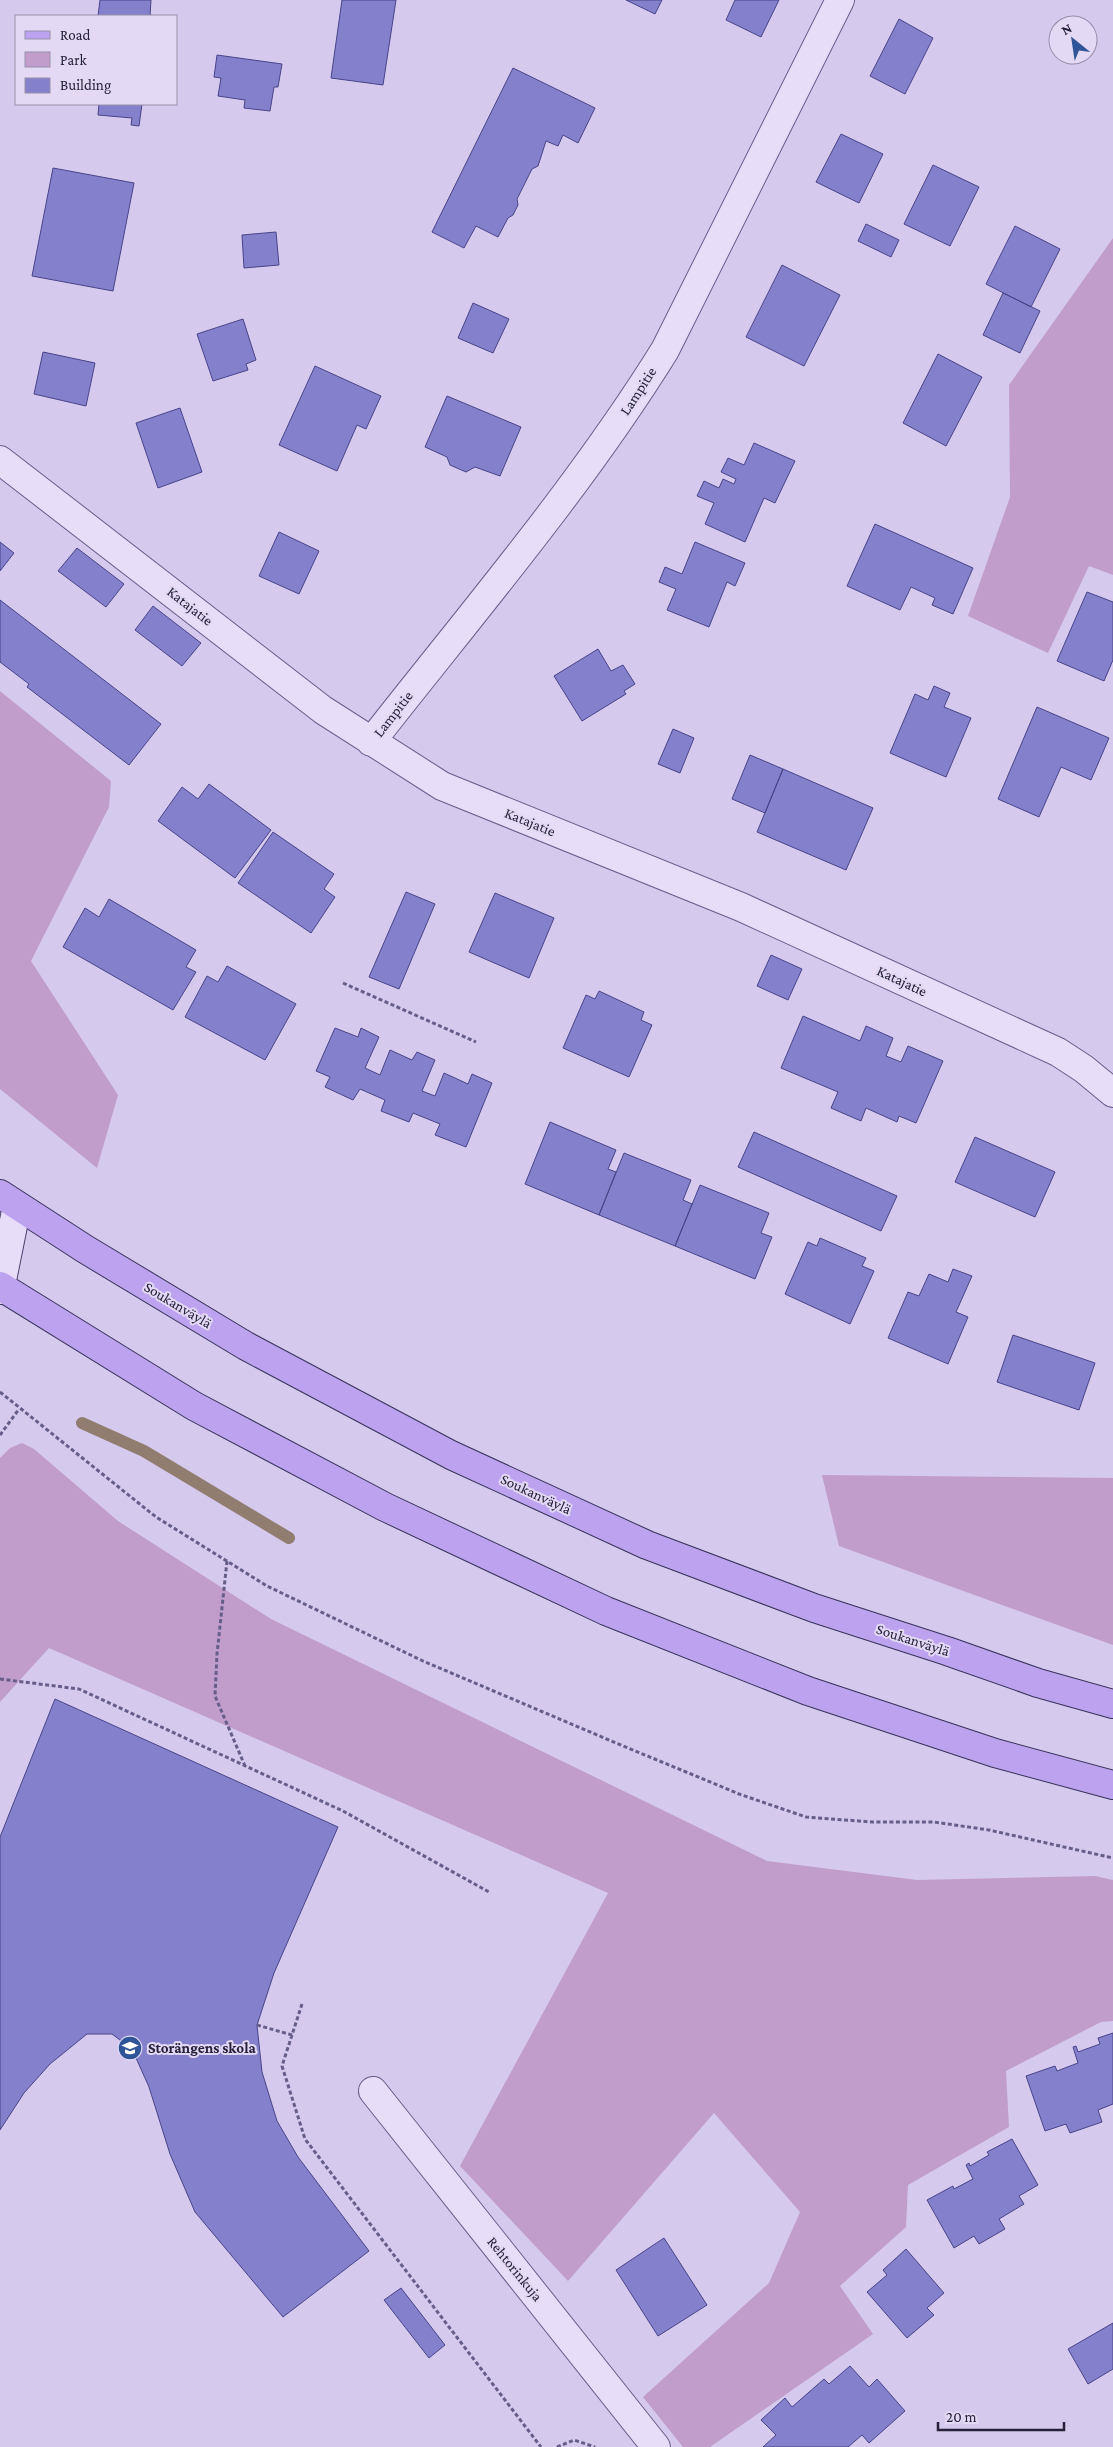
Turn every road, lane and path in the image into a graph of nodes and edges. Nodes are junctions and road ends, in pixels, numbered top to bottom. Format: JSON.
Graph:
{"nodes":[{"id":1,"x":840,"y":0,"type":"edge"},
{"id":2,"x":0,"y":460,"type":"edge"},
{"id":3,"x":371,"y":742,"type":"junction"},
{"id":4,"x":343,"y":983,"type":"dead end"},
{"id":5,"x":476,"y":1042,"type":"dead end"},
{"id":6,"x":1113,"y":1093,"type":"edge"},
{"id":7,"x":6,"y":1206,"type":"edge"},
{"id":8,"x":1,"y":1288,"type":"edge"},
{"id":9,"x":0,"y":1392,"type":"edge"},
{"id":10,"x":19,"y":1409,"type":"junction"},
{"id":11,"x":0,"y":1435,"type":"edge"},
{"id":12,"x":227,"y":1561,"type":"junction"},
{"id":13,"x":0,"y":1679,"type":"edge"},
{"id":14,"x":1113,"y":1704,"type":"edge"},
{"id":15,"x":245,"y":1767,"type":"junction"},
{"id":16,"x":1113,"y":1785,"type":"edge"},
{"id":17,"x":1113,"y":1858,"type":"edge"},
{"id":18,"x":489,"y":1892,"type":"dead end"},
{"id":19,"x":302,"y":2004,"type":"dead end"},
{"id":20,"x":256,"y":2025,"type":"dead end"},
{"id":21,"x":292,"y":2035,"type":"junction"},
{"id":22,"x":373,"y":2091,"type":"dead end"},
{"id":23,"x":541,"y":2447,"type":"edge"},
{"id":24,"x":557,"y":2447,"type":"edge"},
{"id":25,"x":595,"y":2447,"type":"edge"},
{"id":26,"x":656,"y":2447,"type":"edge"}],
"edges":[{"from":1,"to":3,"type":"street","name":"Lampitie"},
{"from":2,"to":3,"type":"street","name":"Katajatie"},
{"from":3,"to":6,"type":"street","name":"Katajatie"},
{"from":4,"to":5,"type":"path"},
{"from":7,"to":8,"type":"street"},
{"from":7,"to":14,"type":"main road","name":"Soukanväylä"},
{"from":8,"to":16,"type":"main road"},
{"from":9,"to":10,"type":"path"},
{"from":10,"to":11,"type":"path"},
{"from":10,"to":12,"type":"path"},
{"from":12,"to":15,"type":"path"},
{"from":12,"to":17,"type":"path"},
{"from":13,"to":15,"type":"path"},
{"from":15,"to":18,"type":"path"},
{"from":19,"to":21,"type":"path"},
{"from":20,"to":21,"type":"path"},
{"from":21,"to":23,"type":"path"},
{"from":22,"to":26,"type":"street","name":"Rehtorinkuja"},
{"from":24,"to":25,"type":"path"}]}
